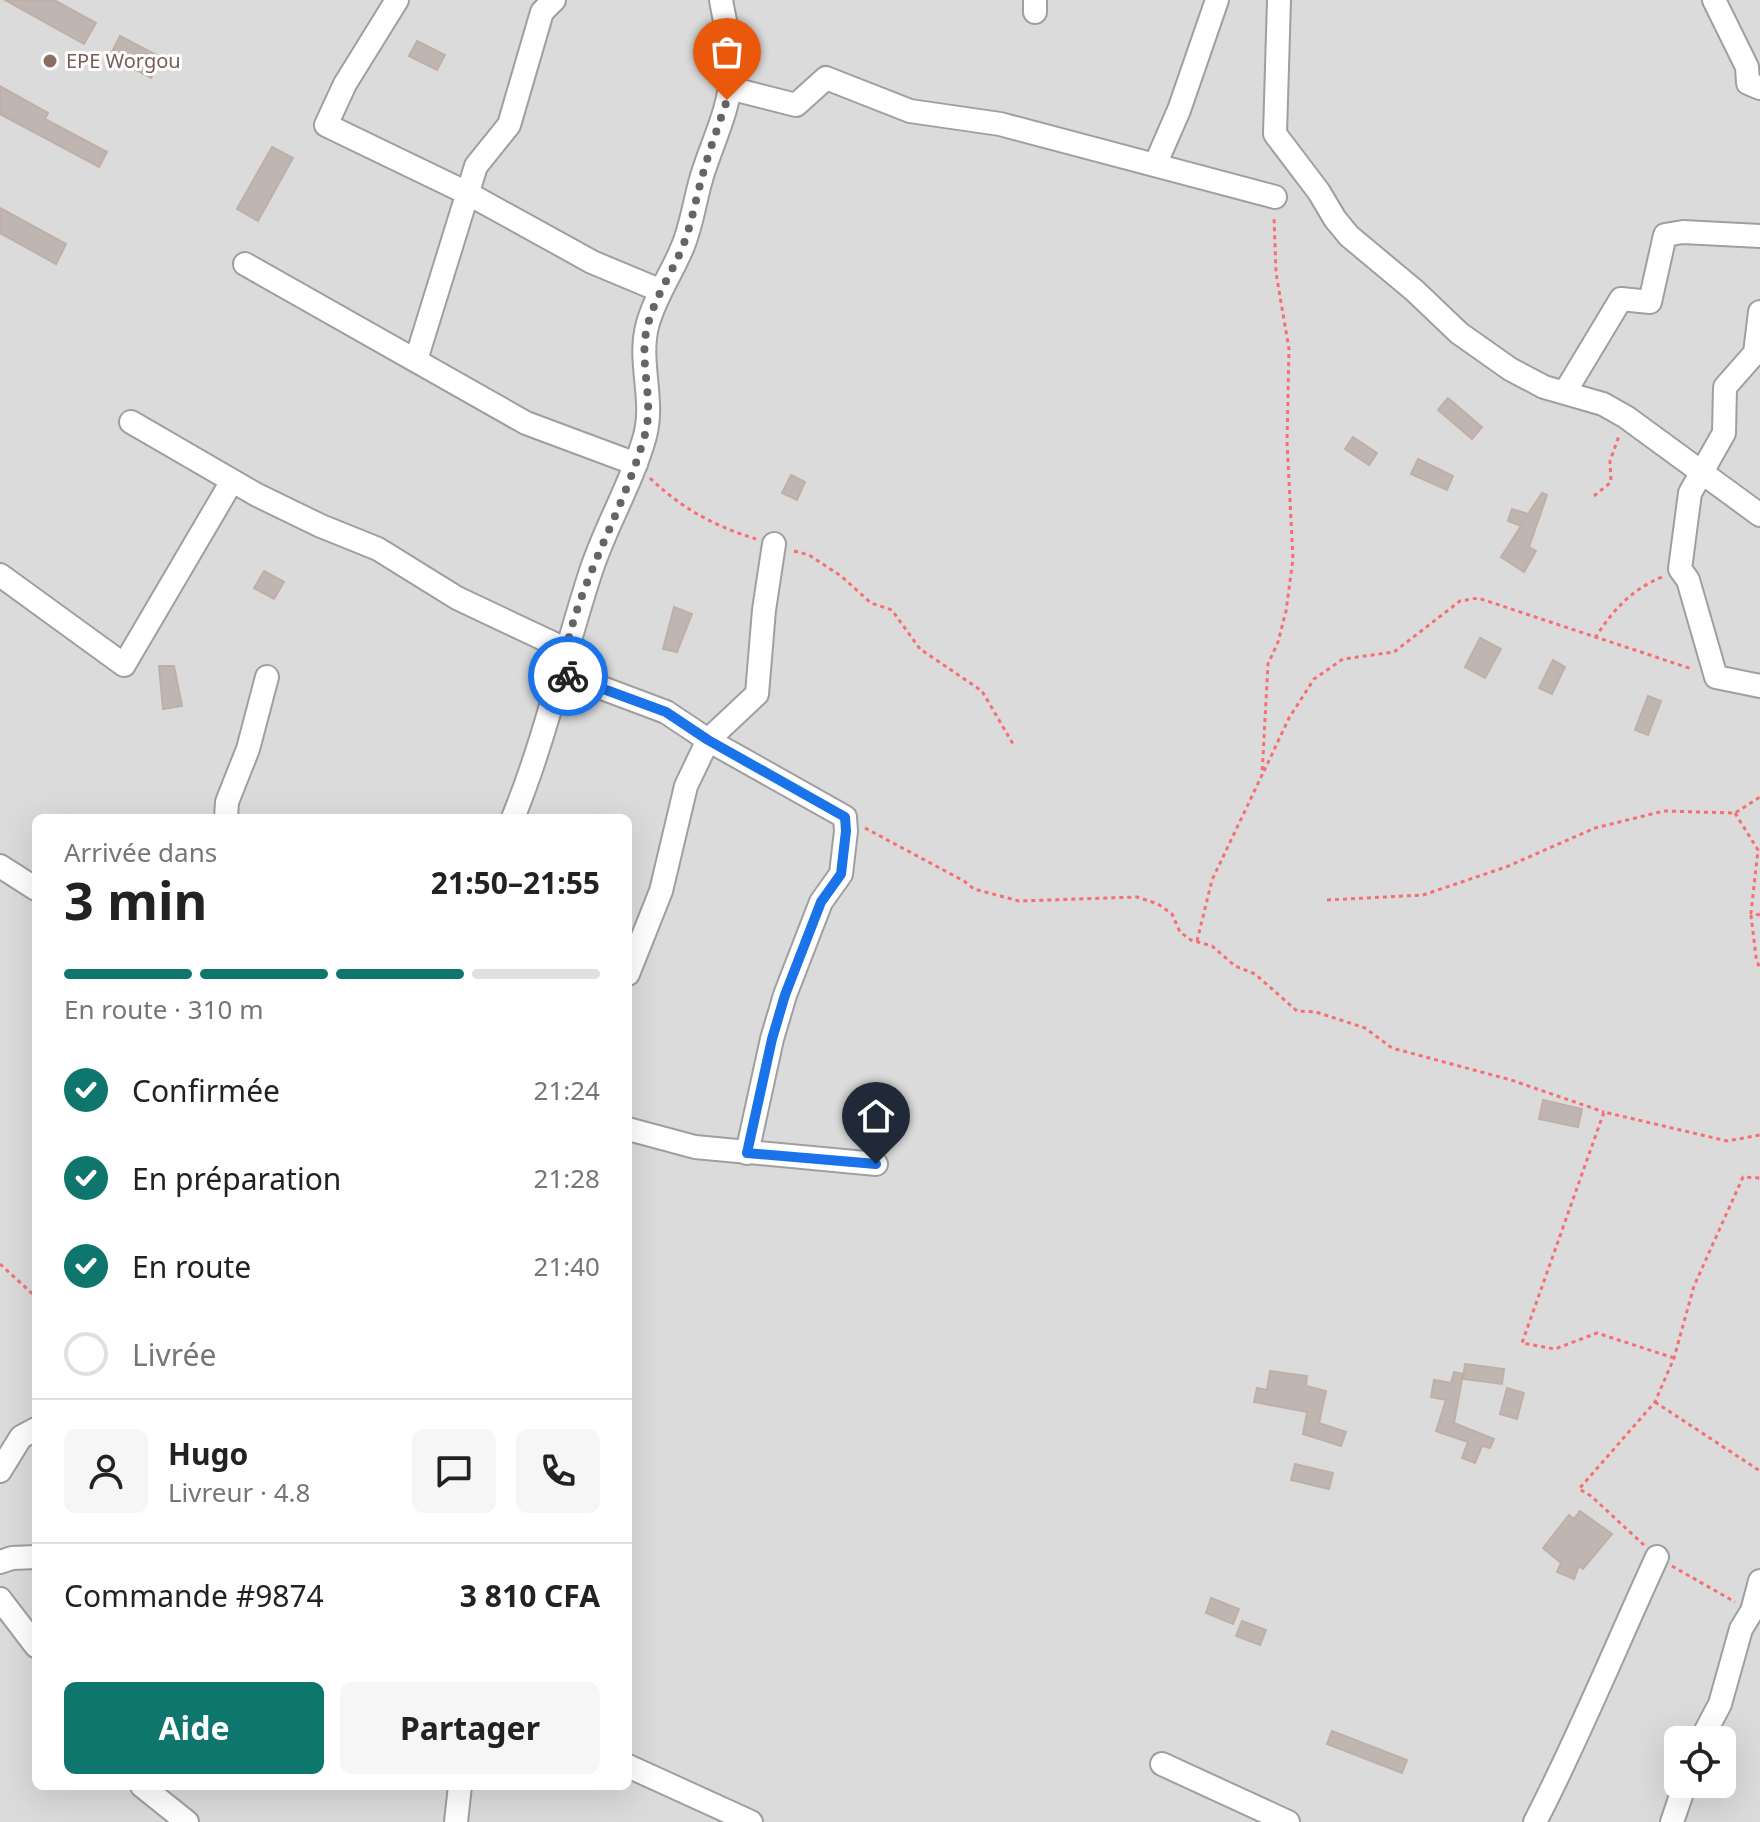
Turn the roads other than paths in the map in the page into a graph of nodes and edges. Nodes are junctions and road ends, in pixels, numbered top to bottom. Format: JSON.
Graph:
{"nodes":[{"id":1,"x":397,"y":0,"type":"edge"},
{"id":2,"x":554,"y":0,"type":"edge"},
{"id":3,"x":721,"y":0,"type":"edge"},
{"id":4,"x":1217,"y":0,"type":"edge"},
{"id":5,"x":1279,"y":0,"type":"edge"},
{"id":6,"x":1714,"y":0,"type":"edge"},
{"id":7,"x":729,"y":88,"type":"junction"},
{"id":8,"x":1760,"y":88,"type":"edge"},
{"id":9,"x":1155,"y":165,"type":"junction"},
{"id":10,"x":467,"y":193,"type":"junction"},
{"id":11,"x":1275,"y":197,"type":"road end"},
{"id":12,"x":1760,"y":236,"type":"edge"},
{"id":13,"x":245,"y":264,"type":"dead end"},
{"id":14,"x":659,"y":290,"type":"junction"},
{"id":15,"x":1760,"y":312,"type":"edge"},
{"id":16,"x":416,"y":360,"type":"junction"},
{"id":17,"x":1565,"y":392,"type":"junction"},
{"id":18,"x":131,"y":422,"type":"dead end"},
{"id":19,"x":636,"y":464,"type":"junction"},
{"id":20,"x":1702,"y":474,"type":"junction"},
{"id":21,"x":232,"y":481,"type":"junction"},
{"id":22,"x":1760,"y":515,"type":"edge"},
{"id":23,"x":774,"y":544,"type":"road end"},
{"id":24,"x":0,"y":575,"type":"edge"},
{"id":25,"x":565,"y":649,"type":"junction"},
{"id":26,"x":562,"y":673,"type":"junction"},
{"id":27,"x":267,"y":677,"type":"dead end"},
{"id":28,"x":1760,"y":686,"type":"edge"},
{"id":29,"x":708,"y":740,"type":"junction"},
{"id":30,"x":226,"y":814,"type":"edge"},
{"id":31,"x":515,"y":814,"type":"edge"},
{"id":32,"x":0,"y":866,"type":"edge"},
{"id":33,"x":32,"y":886,"type":"edge"},
{"id":34,"x":632,"y":964,"type":"edge"},
{"id":35,"x":632,"y":1130,"type":"edge"},
{"id":36,"x":747,"y":1153,"type":"junction"},
{"id":37,"x":876,"y":1164,"type":"dead end"},
{"id":38,"x":32,"y":1431,"type":"edge"},
{"id":39,"x":0,"y":1471,"type":"edge"},
{"id":40,"x":32,"y":1557,"type":"edge"},
{"id":41,"x":1657,"y":1557,"type":"dead end"},
{"id":42,"x":0,"y":1562,"type":"edge"},
{"id":43,"x":1760,"y":1581,"type":"edge"},
{"id":44,"x":0,"y":1599,"type":"edge"},
{"id":45,"x":32,"y":1641,"type":"edge"},
{"id":46,"x":1708,"y":1726,"type":"edge"},
{"id":47,"x":1162,"y":1764,"type":"dead end"},
{"id":48,"x":632,"y":1768,"type":"edge"},
{"id":49,"x":147,"y":1790,"type":"edge"},
{"id":50,"x":460,"y":1790,"type":"edge"},
{"id":51,"x":1680,"y":1798,"type":"edge"},
{"id":52,"x":1247,"y":1813,"type":"edge"},
{"id":53,"x":187,"y":1822,"type":"edge"},
{"id":54,"x":456,"y":1822,"type":"edge"},
{"id":55,"x":751,"y":1822,"type":"edge"},
{"id":56,"x":1288,"y":1822,"type":"edge"},
{"id":57,"x":1535,"y":1822,"type":"edge"},
{"id":58,"x":1672,"y":1822,"type":"edge"}],
"edges":[{"from":1,"to":10,"type":"street"},
{"from":2,"to":10,"type":"street"},
{"from":3,"to":7,"type":"street"},
{"from":4,"to":9,"type":"street"},
{"from":5,"to":17,"type":"street"},
{"from":6,"to":8,"type":"street"},
{"from":7,"to":9,"type":"street"},
{"from":7,"to":14,"type":"street"},
{"from":9,"to":11,"type":"street"},
{"from":10,"to":14,"type":"street"},
{"from":10,"to":16,"type":"street"},
{"from":12,"to":17,"type":"street"},
{"from":13,"to":16,"type":"street"},
{"from":14,"to":19,"type":"street"},
{"from":15,"to":20,"type":"street"},
{"from":16,"to":19,"type":"street"},
{"from":17,"to":20,"type":"street"},
{"from":18,"to":21,"type":"street"},
{"from":19,"to":25,"type":"street"},
{"from":20,"to":22,"type":"street"},
{"from":20,"to":28,"type":"street"},
{"from":21,"to":24,"type":"street"},
{"from":21,"to":25,"type":"street"},
{"from":23,"to":29,"type":"street"},
{"from":25,"to":26,"type":"street"},
{"from":26,"to":29,"type":"street"},
{"from":26,"to":31,"type":"street"},
{"from":27,"to":30,"type":"street"},
{"from":29,"to":34,"type":"street"},
{"from":29,"to":36,"type":"street"},
{"from":32,"to":33,"type":"street"},
{"from":35,"to":36,"type":"street"},
{"from":36,"to":37,"type":"street"},
{"from":38,"to":39,"type":"street"},
{"from":40,"to":42,"type":"street"},
{"from":41,"to":57,"type":"street"},
{"from":43,"to":46,"type":"street"},
{"from":44,"to":45,"type":"street"},
{"from":47,"to":52,"type":"street"},
{"from":48,"to":55,"type":"street"},
{"from":49,"to":53,"type":"street"},
{"from":50,"to":54,"type":"street"},
{"from":51,"to":58,"type":"street"},
{"from":52,"to":56,"type":"street"}]}
